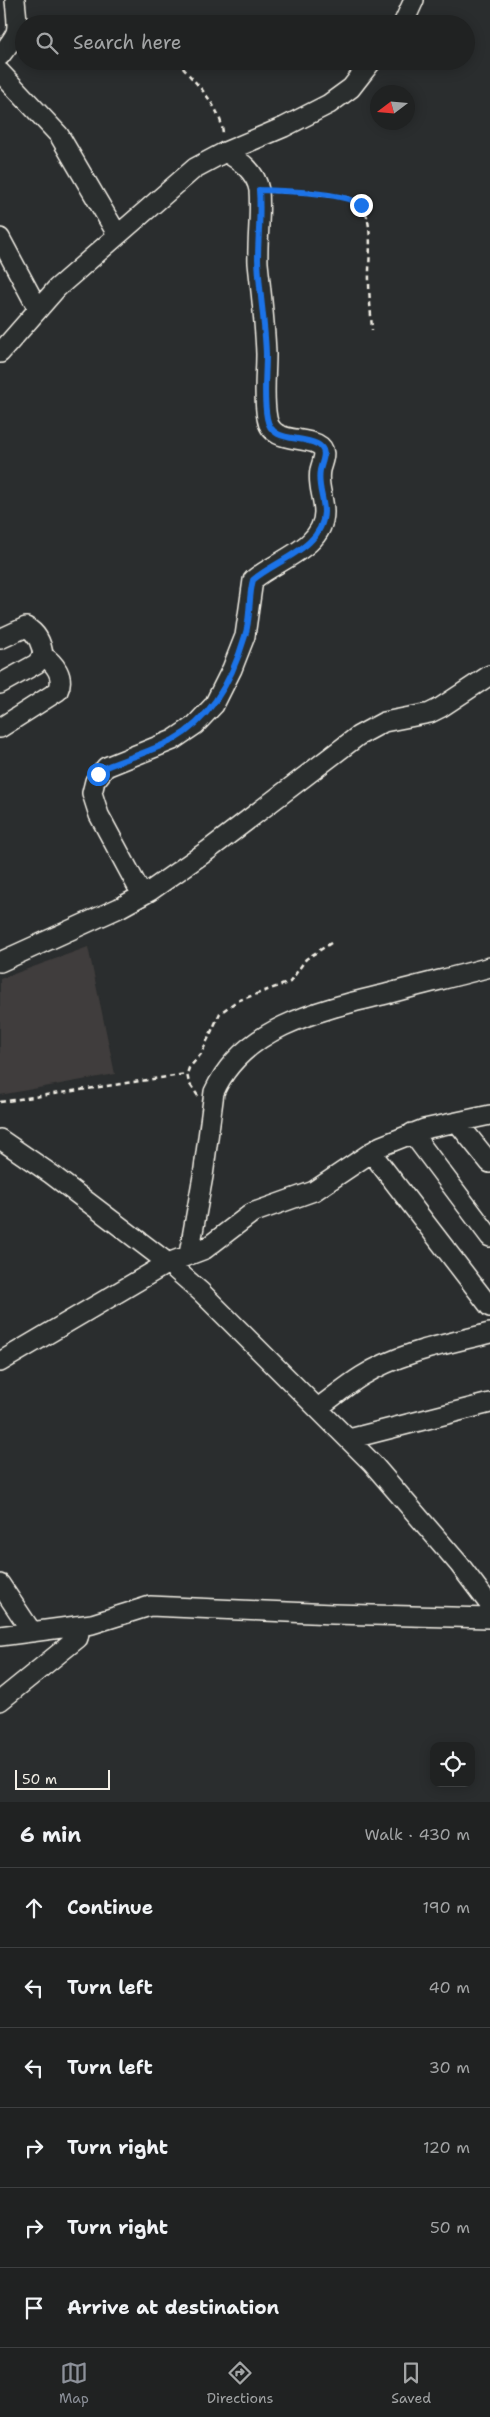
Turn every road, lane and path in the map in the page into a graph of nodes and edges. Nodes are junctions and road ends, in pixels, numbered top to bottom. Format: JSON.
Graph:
{"nodes":[{"id":1,"x":15,"y":0,"type":"edge"},
{"id":2,"x":414,"y":0,"type":"edge"},
{"id":3,"x":17,"y":15,"type":"edge"},
{"id":4,"x":406,"y":15,"type":"edge"},
{"id":5,"x":15,"y":36,"type":"edge"},
{"id":6,"x":0,"y":56,"type":"edge"},
{"id":7,"x":184,"y":70,"type":"edge"},
{"id":8,"x":365,"y":70,"type":"edge"},
{"id":9,"x":0,"y":72,"type":"edge"},
{"id":10,"x":222,"y":153,"type":"junction"},
{"id":11,"x":259,"y":190,"type":"junction"},
{"id":12,"x":117,"y":234,"type":"junction"},
{"id":13,"x":0,"y":238,"type":"edge"},
{"id":14,"x":38,"y":309,"type":"junction"},
{"id":15,"x":372,"y":330,"type":"dead end"},
{"id":16,"x":0,"y":353,"type":"edge"},
{"id":17,"x":0,"y":639,"type":"edge"},
{"id":18,"x":43,"y":656,"type":"junction"},
{"id":19,"x":490,"y":675,"type":"edge"},
{"id":20,"x":0,"y":684,"type":"edge"},
{"id":21,"x":0,"y":728,"type":"edge"},
{"id":22,"x":142,"y":895,"type":"junction"},
{"id":23,"x":331,"y":943,"type":"dead end"},
{"id":24,"x":0,"y":962,"type":"edge"},
{"id":25,"x":490,"y":967,"type":"edge"},
{"id":26,"x":187,"y":1074,"type":"junction"},
{"id":27,"x":0,"y":1102,"type":"edge"},
{"id":28,"x":210,"y":1114,"type":"junction"},
{"id":29,"x":490,"y":1115,"type":"edge"},
{"id":30,"x":457,"y":1122,"type":"junction"},
{"id":31,"x":412,"y":1133,"type":"junction"},
{"id":32,"x":0,"y":1139,"type":"edge"},
{"id":33,"x":371,"y":1152,"type":"junction"},
{"id":34,"x":490,"y":1163,"type":"edge"},
{"id":35,"x":490,"y":1237,"type":"edge"},
{"id":36,"x":189,"y":1254,"type":"junction"},
{"id":37,"x":168,"y":1263,"type":"junction"},
{"id":38,"x":490,"y":1307,"type":"edge"},
{"id":39,"x":490,"y":1333,"type":"edge"},
{"id":40,"x":0,"y":1362,"type":"edge"},
{"id":41,"x":490,"y":1403,"type":"edge"},
{"id":42,"x":318,"y":1408,"type":"junction"},
{"id":43,"x":349,"y":1440,"type":"junction"},
{"id":44,"x":0,"y":1584,"type":"edge"},
{"id":45,"x":490,"y":1605,"type":"edge"},
{"id":46,"x":490,"y":1618,"type":"edge"},
{"id":47,"x":75,"y":1626,"type":"junction"},
{"id":48,"x":32,"y":1632,"type":"junction"},
{"id":49,"x":0,"y":1636,"type":"edge"},
{"id":50,"x":0,"y":1701,"type":"edge"}],
"edges":[{"from":1,"to":3,"type":"street"},
{"from":2,"to":4,"type":"street"},
{"from":5,"to":6,"type":"street"},
{"from":7,"to":10,"type":"path"},
{"from":8,"to":10,"type":"street"},
{"from":9,"to":12,"type":"street"},
{"from":10,"to":11,"type":"street"},
{"from":10,"to":12,"type":"street"},
{"from":11,"to":15,"type":"path"},
{"from":11,"to":22,"type":"street"},
{"from":12,"to":14,"type":"street"},
{"from":13,"to":14,"type":"street"},
{"from":14,"to":16,"type":"street"},
{"from":17,"to":18,"type":"street"},
{"from":18,"to":20,"type":"street"},
{"from":18,"to":21,"type":"street"},
{"from":19,"to":22,"type":"street"},
{"from":22,"to":24,"type":"street"},
{"from":23,"to":26,"type":"path"},
{"from":25,"to":28,"type":"street"},
{"from":26,"to":27,"type":"path"},
{"from":26,"to":28,"type":"path"},
{"from":28,"to":36,"type":"street"},
{"from":29,"to":30,"type":"street"},
{"from":30,"to":31,"type":"street"},
{"from":30,"to":34,"type":"street"},
{"from":31,"to":33,"type":"street"},
{"from":31,"to":35,"type":"street"},
{"from":32,"to":37,"type":"street"},
{"from":33,"to":36,"type":"street"},
{"from":33,"to":38,"type":"street"},
{"from":36,"to":37,"type":"street"},
{"from":37,"to":40,"type":"street"},
{"from":37,"to":42,"type":"street"},
{"from":39,"to":42,"type":"street"},
{"from":41,"to":43,"type":"street"},
{"from":42,"to":43,"type":"street"},
{"from":43,"to":45,"type":"street"},
{"from":44,"to":48,"type":"street"},
{"from":46,"to":47,"type":"street"},
{"from":47,"to":48,"type":"street"},
{"from":47,"to":50,"type":"street"},
{"from":48,"to":49,"type":"street"}]}
